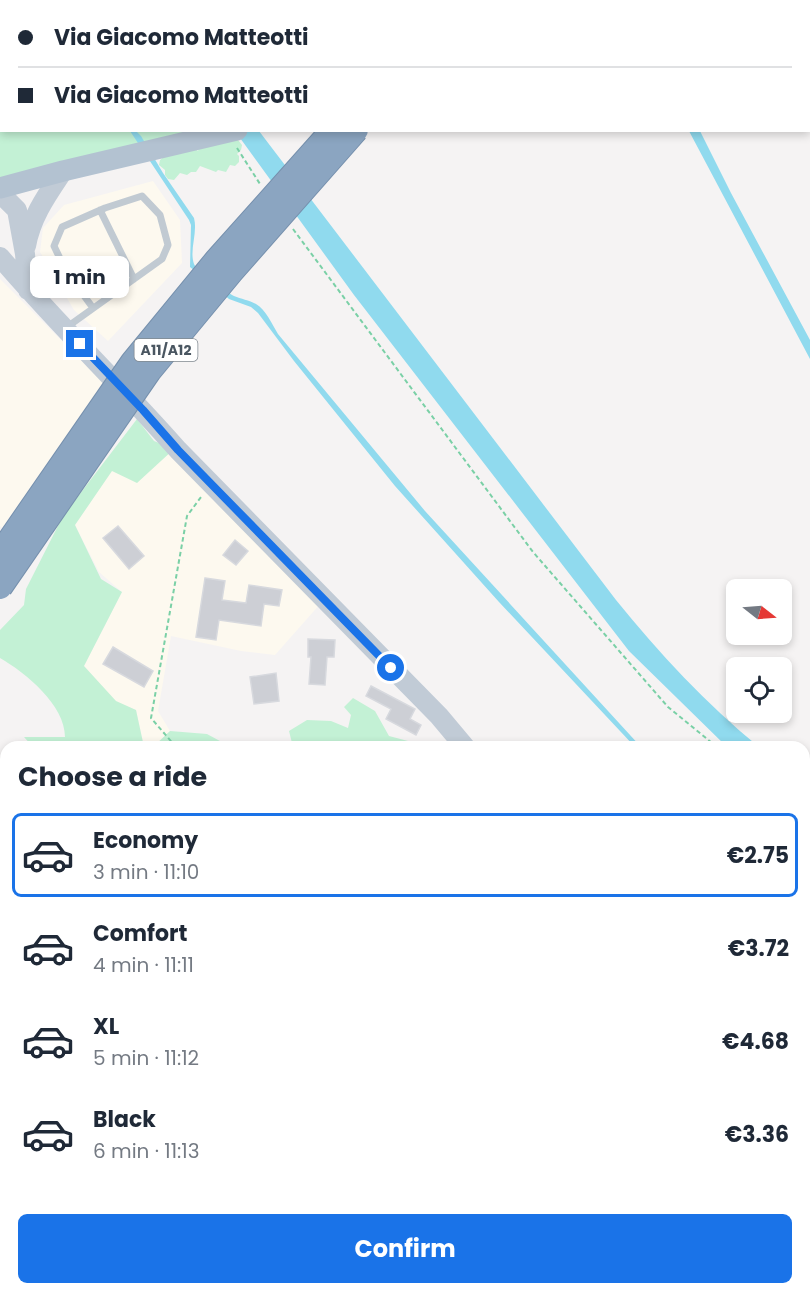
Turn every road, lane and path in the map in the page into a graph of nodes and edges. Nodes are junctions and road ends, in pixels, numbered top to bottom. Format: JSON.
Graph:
{"nodes":[{"id":1,"x":232,"y":132,"type":"edge"},
{"id":2,"x":331,"y":132,"type":"edge"},
{"id":3,"x":354,"y":132,"type":"edge"},
{"id":4,"x":63,"y":171,"type":"junction"},
{"id":5,"x":0,"y":188,"type":"edge"},
{"id":6,"x":263,"y":188,"type":"dead end"},
{"id":7,"x":0,"y":194,"type":"edge"},
{"id":8,"x":100,"y":210,"type":"junction"},
{"id":9,"x":291,"y":226,"type":"dead end"},
{"id":10,"x":25,"y":254,"type":"junction"},
{"id":11,"x":0,"y":257,"type":"edge"},
{"id":12,"x":134,"y":279,"type":"junction"},
{"id":13,"x":28,"y":290,"type":"junction"},
{"id":14,"x":93,"y":308,"type":"junction"},
{"id":15,"x":65,"y":329,"type":"junction"},
{"id":16,"x":212,"y":485,"type":"junction"},
{"id":17,"x":0,"y":554,"type":"edge"},
{"id":18,"x":0,"y":587,"type":"edge"},
{"id":19,"x":171,"y":741,"type":"edge"},
{"id":20,"x":460,"y":741,"type":"edge"},
{"id":21,"x":710,"y":741,"type":"edge"}],
"edges":[{"from":1,"to":4,"type":"main road"},
{"from":1,"to":6,"type":"path"},
{"from":2,"to":17,"type":"highway","number":"A11/A12","bridge":true},
{"from":3,"to":18,"type":"highway","number":"A11/A12","bridge":true},
{"from":4,"to":5,"type":"main road"},
{"from":4,"to":10,"type":"main road"},
{"from":7,"to":10,"type":"main road"},
{"from":8,"to":12,"type":"lane"},
{"from":8,"to":12,"type":"lane"},
{"from":8,"to":14,"type":"lane"},
{"from":9,"to":21,"type":"path"},
{"from":10,"to":13,"type":"main road"},
{"from":11,"to":13,"type":"main road"},
{"from":12,"to":14,"type":"lane"},
{"from":13,"to":15,"type":"main road"},
{"from":14,"to":15,"type":"lane"},
{"from":15,"to":16,"type":"main road"},
{"from":16,"to":19,"type":"path"},
{"from":16,"to":20,"type":"main road"}]}
